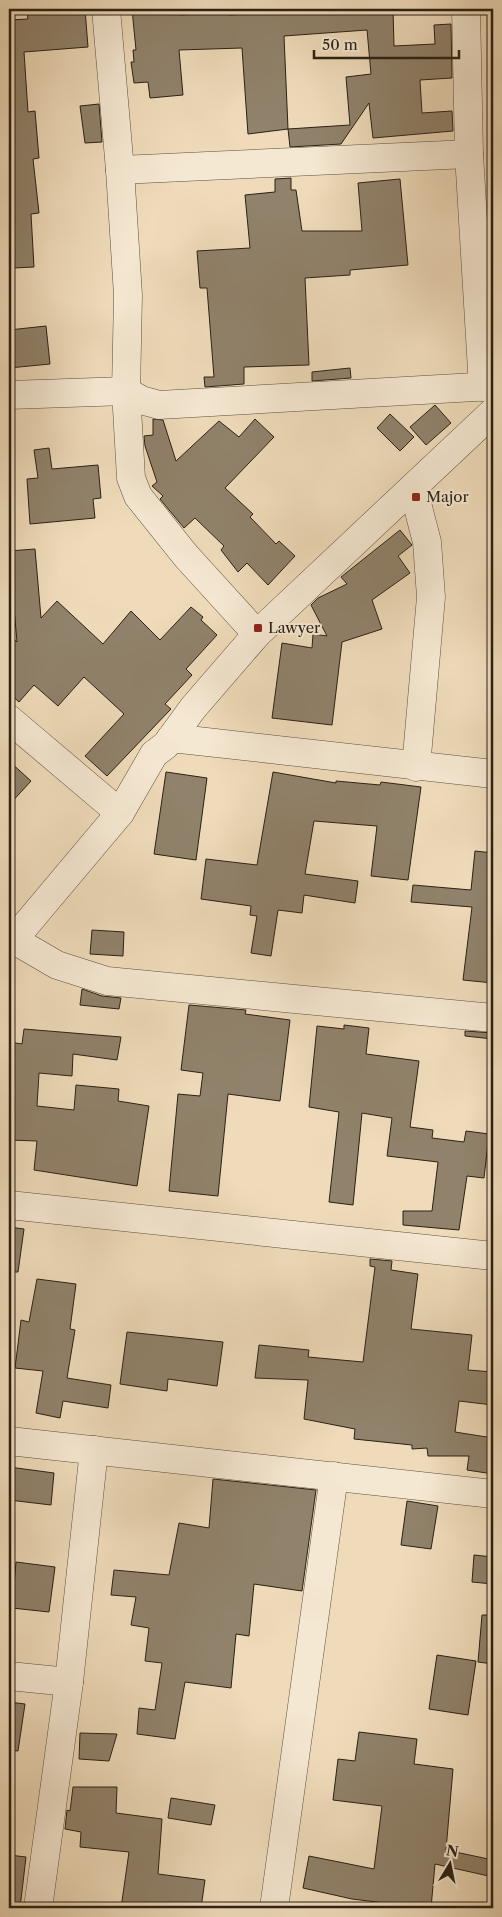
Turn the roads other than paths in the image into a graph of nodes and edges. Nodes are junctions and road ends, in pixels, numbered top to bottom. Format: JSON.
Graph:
{"nodes":[{"id":1,"x":106,"y":9,"type":"edge"},
{"id":2,"x":466,"y":9,"type":"edge"},
{"id":3,"x":469,"y":154,"type":"junction"},
{"id":4,"x":120,"y":170,"type":"junction"},
{"id":5,"x":126,"y":391,"type":"junction"},
{"id":6,"x":9,"y":395,"type":"edge"},
{"id":7,"x":490,"y":395,"type":"edge"},
{"id":8,"x":413,"y":488,"type":"junction"},
{"id":9,"x":257,"y":634,"type":"junction"},
{"id":10,"x":9,"y":719,"type":"edge"},
{"id":11,"x":170,"y":738,"type":"junction"},
{"id":12,"x":416,"y":767,"type":"junction"},
{"id":13,"x":493,"y":774,"type":"edge"},
{"id":14,"x":120,"y":812,"type":"junction"},
{"id":15,"x":11,"y":942,"type":"edge"},
{"id":16,"x":493,"y":1018,"type":"edge"},
{"id":17,"x":9,"y":1206,"type":"edge"},
{"id":18,"x":493,"y":1256,"type":"edge"},
{"id":19,"x":9,"y":1441,"type":"edge"},
{"id":20,"x":94,"y":1450,"type":"junction"},
{"id":21,"x":334,"y":1476,"type":"junction"},
{"id":22,"x":493,"y":1494,"type":"edge"},
{"id":23,"x":9,"y":1676,"type":"edge"},
{"id":24,"x":69,"y":1682,"type":"junction"},
{"id":25,"x":38,"y":1908,"type":"edge"},
{"id":26,"x":274,"y":1908,"type":"edge"}],
"edges":[{"from":1,"to":4,"type":"street"},
{"from":2,"to":3,"type":"street"},
{"from":3,"to":4,"type":"street"},
{"from":3,"to":7,"type":"street"},
{"from":4,"to":5,"type":"street"},
{"from":5,"to":6,"type":"street"},
{"from":5,"to":7,"type":"street"},
{"from":5,"to":9,"type":"street"},
{"from":7,"to":8,"type":"street"},
{"from":8,"to":9,"type":"street"},
{"from":8,"to":12,"type":"street"},
{"from":9,"to":11,"type":"street"},
{"from":10,"to":14,"type":"street"},
{"from":11,"to":12,"type":"street"},
{"from":11,"to":14,"type":"street"},
{"from":12,"to":13,"type":"street"},
{"from":14,"to":15,"type":"street"},
{"from":15,"to":16,"type":"street"},
{"from":17,"to":18,"type":"street"},
{"from":19,"to":20,"type":"street"},
{"from":20,"to":21,"type":"street"},
{"from":20,"to":24,"type":"street"},
{"from":21,"to":22,"type":"street"},
{"from":21,"to":26,"type":"street"},
{"from":23,"to":24,"type":"street"},
{"from":24,"to":25,"type":"street"}]}
